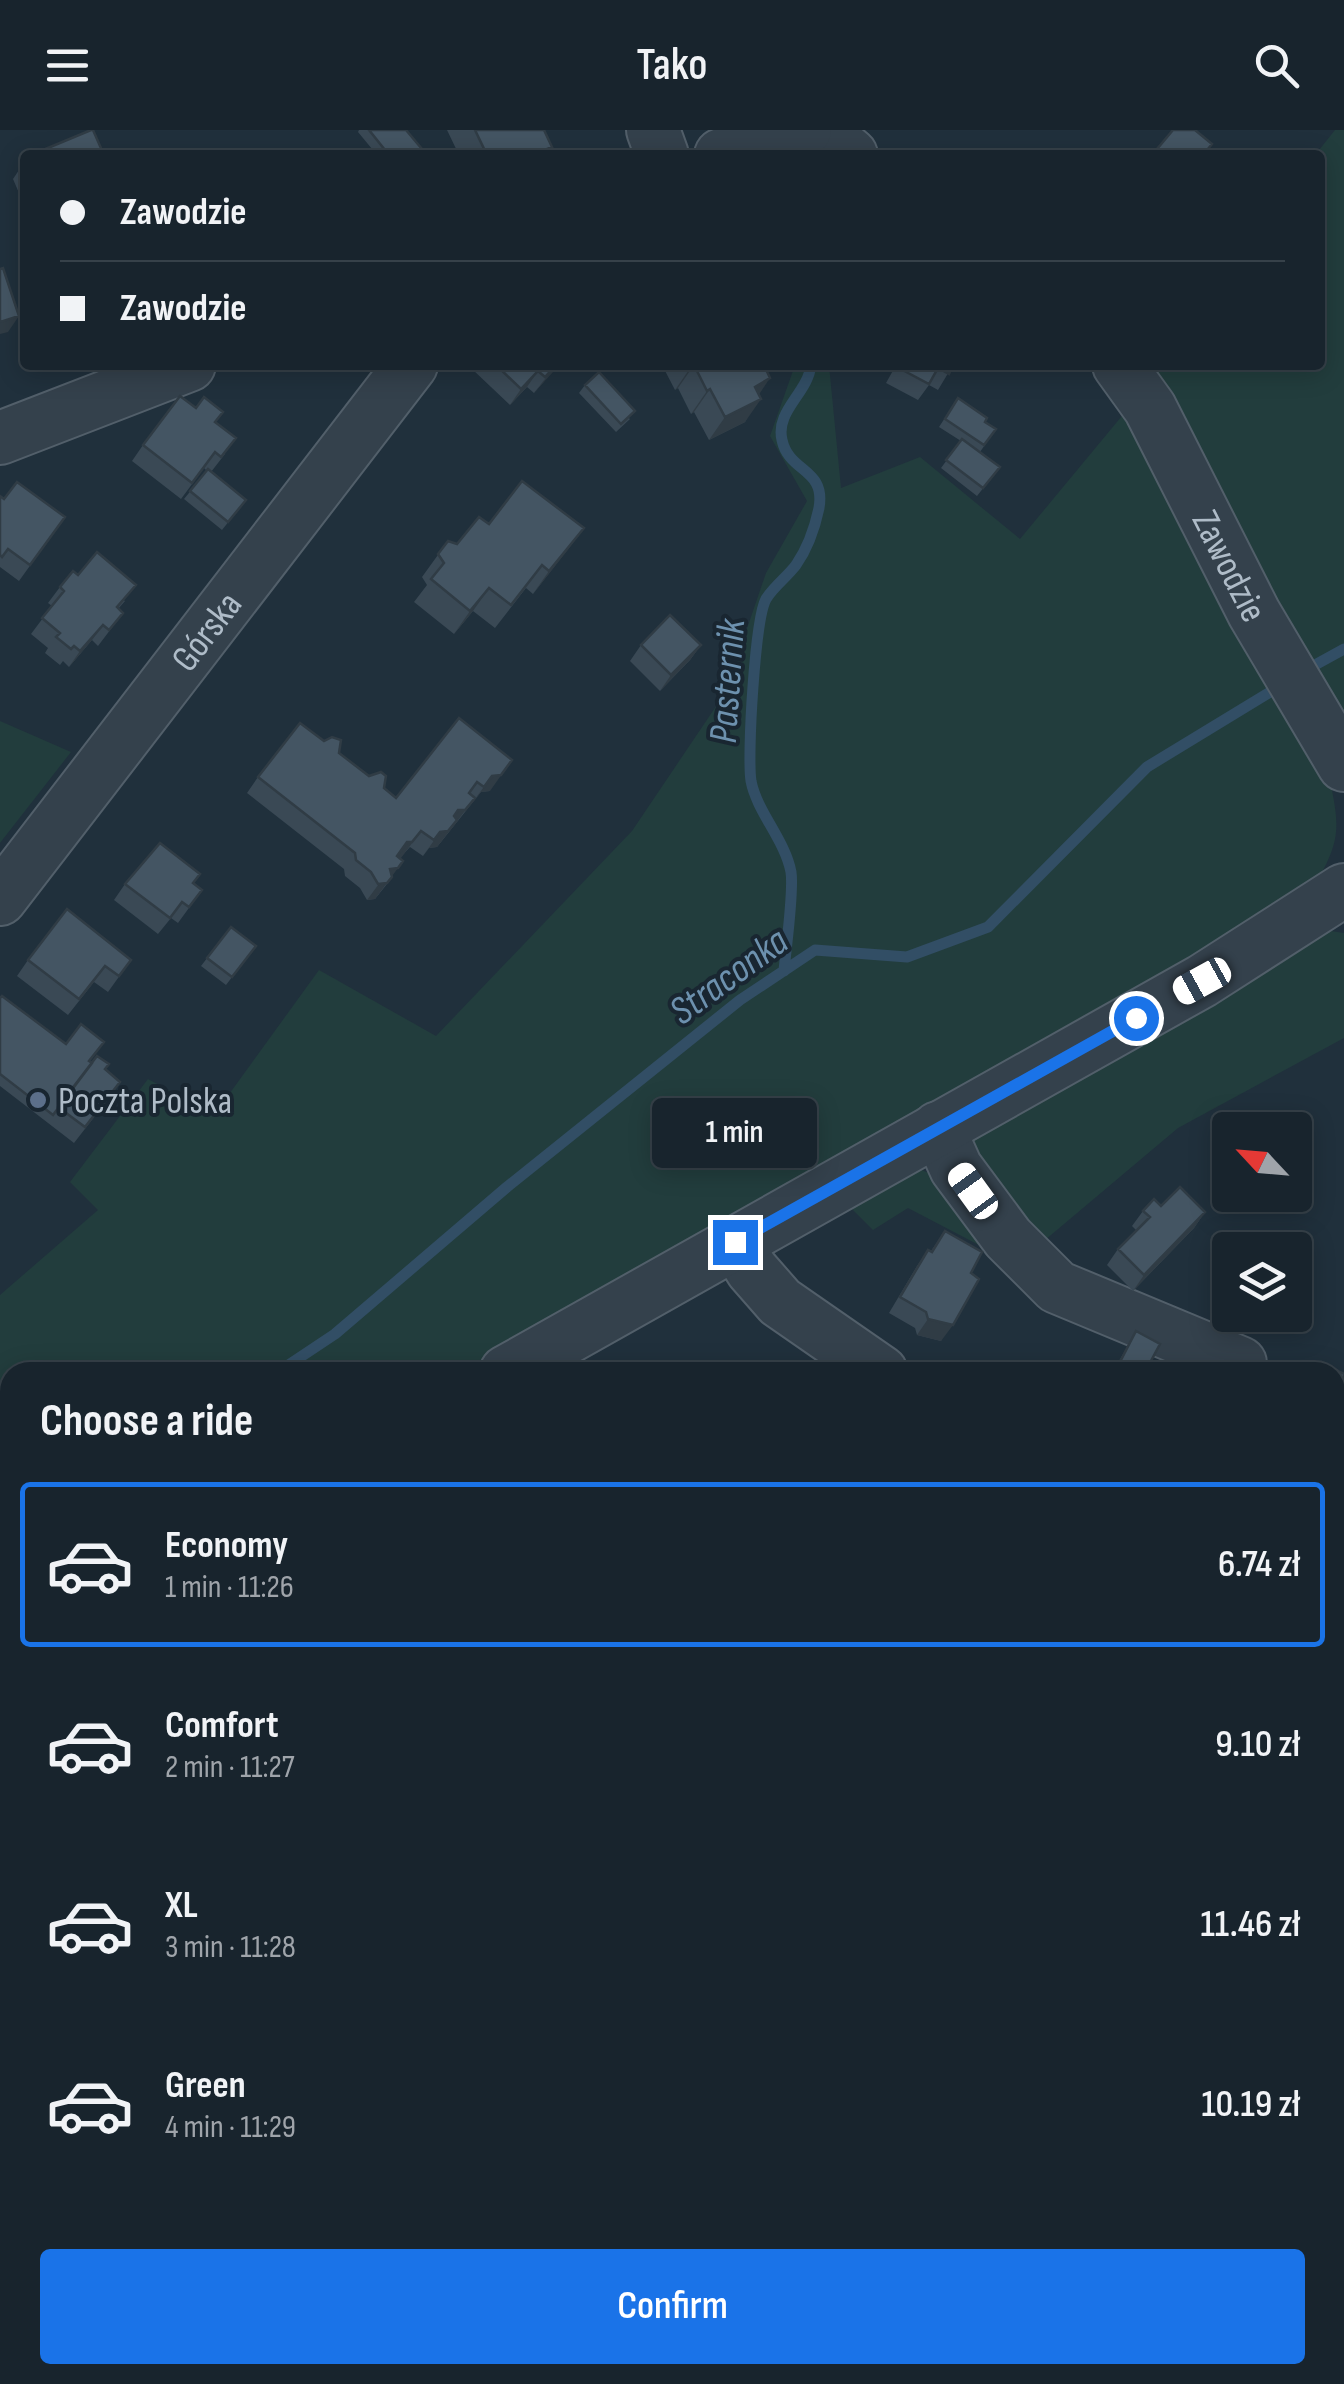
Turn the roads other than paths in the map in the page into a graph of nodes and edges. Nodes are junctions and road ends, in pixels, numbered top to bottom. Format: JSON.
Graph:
{"nodes":[{"id":1,"x":805,"y":130,"type":"edge"},
{"id":2,"x":822,"y":130,"type":"edge"},
{"id":3,"x":738,"y":150,"type":"edge"},
{"id":4,"x":845,"y":150,"type":"edge"},
{"id":5,"x":176,"y":370,"type":"edge"},
{"id":6,"x":407,"y":370,"type":"edge"},
{"id":7,"x":1123,"y":370,"type":"edge"},
{"id":8,"x":0,"y":438,"type":"edge"},
{"id":9,"x":1335,"y":749,"type":"edge"},
{"id":10,"x":1344,"y":890,"type":"edge"},
{"id":11,"x":0,"y":900,"type":"edge"},
{"id":12,"x":938,"y":1128,"type":"junction"},
{"id":13,"x":735,"y":1242,"type":"junction"},
{"id":14,"x":524,"y":1362,"type":"edge"},
{"id":15,"x":867,"y":1362,"type":"edge"},
{"id":16,"x":1238,"y":1362,"type":"edge"}],
"edges":[{"from":1,"to":3,"type":"street"},
{"from":2,"to":4,"type":"street"},
{"from":5,"to":8,"type":"street"},
{"from":6,"to":11,"type":"street","name":"Górska"},
{"from":7,"to":9,"type":"street","name":"Zawodzie"},
{"from":10,"to":12,"type":"street"},
{"from":12,"to":13,"type":"street"},
{"from":12,"to":16,"type":"street"},
{"from":13,"to":14,"type":"street"},
{"from":13,"to":15,"type":"street"}]}
